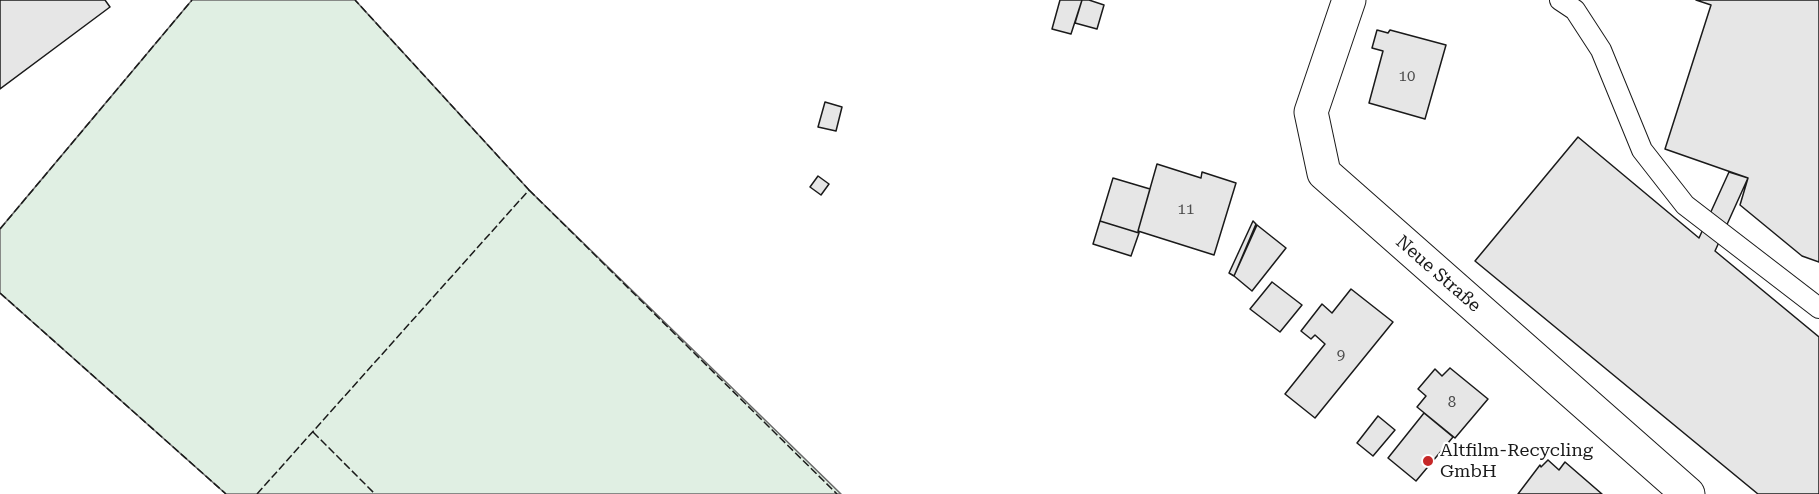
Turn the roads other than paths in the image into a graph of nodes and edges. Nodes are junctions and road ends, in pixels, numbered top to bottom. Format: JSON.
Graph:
{"nodes":[{"id":1,"x":1349,"y":0,"type":"edge"},
{"id":2,"x":1560,"y":0,"type":"edge"},
{"id":3,"x":1819,"y":308,"type":"edge"},
{"id":4,"x":1688,"y":494,"type":"edge"}],
"edges":[{"from":1,"to":4,"type":"street","name":"Neue Straße"},
{"from":2,"to":3,"type":"lane"}]}
